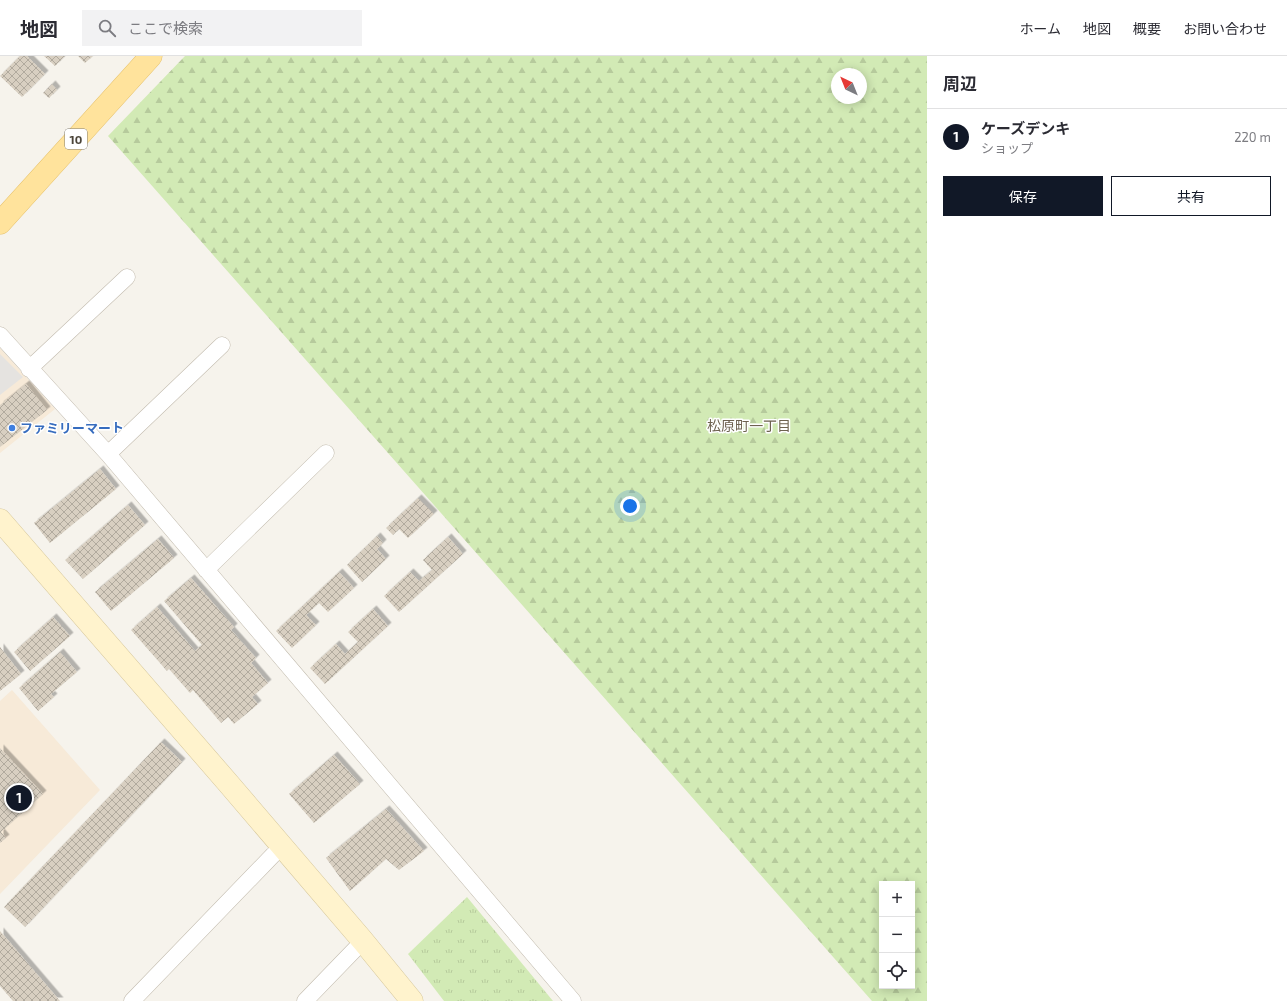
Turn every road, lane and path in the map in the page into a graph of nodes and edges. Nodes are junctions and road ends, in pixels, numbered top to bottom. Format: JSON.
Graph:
{"nodes":[{"id":1,"x":151,"y":56,"type":"edge"},
{"id":2,"x":0,"y":223,"type":"edge"},
{"id":3,"x":127,"y":277,"type":"dead end"},
{"id":4,"x":0,"y":335,"type":"edge"},
{"id":5,"x":222,"y":345,"type":"dead end"},
{"id":6,"x":29,"y":369,"type":"junction"},
{"id":7,"x":326,"y":453,"type":"dead end"},
{"id":8,"x":108,"y":454,"type":"junction"},
{"id":9,"x":0,"y":520,"type":"edge"},
{"id":10,"x":206,"y":570,"type":"junction"},
{"id":11,"x":282,"y":847,"type":"junction"},
{"id":12,"x":363,"y":941,"type":"junction"},
{"id":13,"x":132,"y":1001,"type":"edge"},
{"id":14,"x":305,"y":1001,"type":"edge"},
{"id":15,"x":412,"y":1001,"type":"edge"},
{"id":16,"x":573,"y":1001,"type":"edge"}],
"edges":[{"from":1,"to":2,"type":"main road","number":"10"},
{"from":3,"to":6,"type":"street"},
{"from":4,"to":6,"type":"street"},
{"from":5,"to":8,"type":"street"},
{"from":6,"to":8,"type":"street"},
{"from":7,"to":10,"type":"street"},
{"from":8,"to":10,"type":"street"},
{"from":9,"to":11,"type":"street"},
{"from":10,"to":16,"type":"street"},
{"from":11,"to":12,"type":"street"},
{"from":11,"to":13,"type":"street"},
{"from":12,"to":14,"type":"street"},
{"from":12,"to":15,"type":"street"}]}
